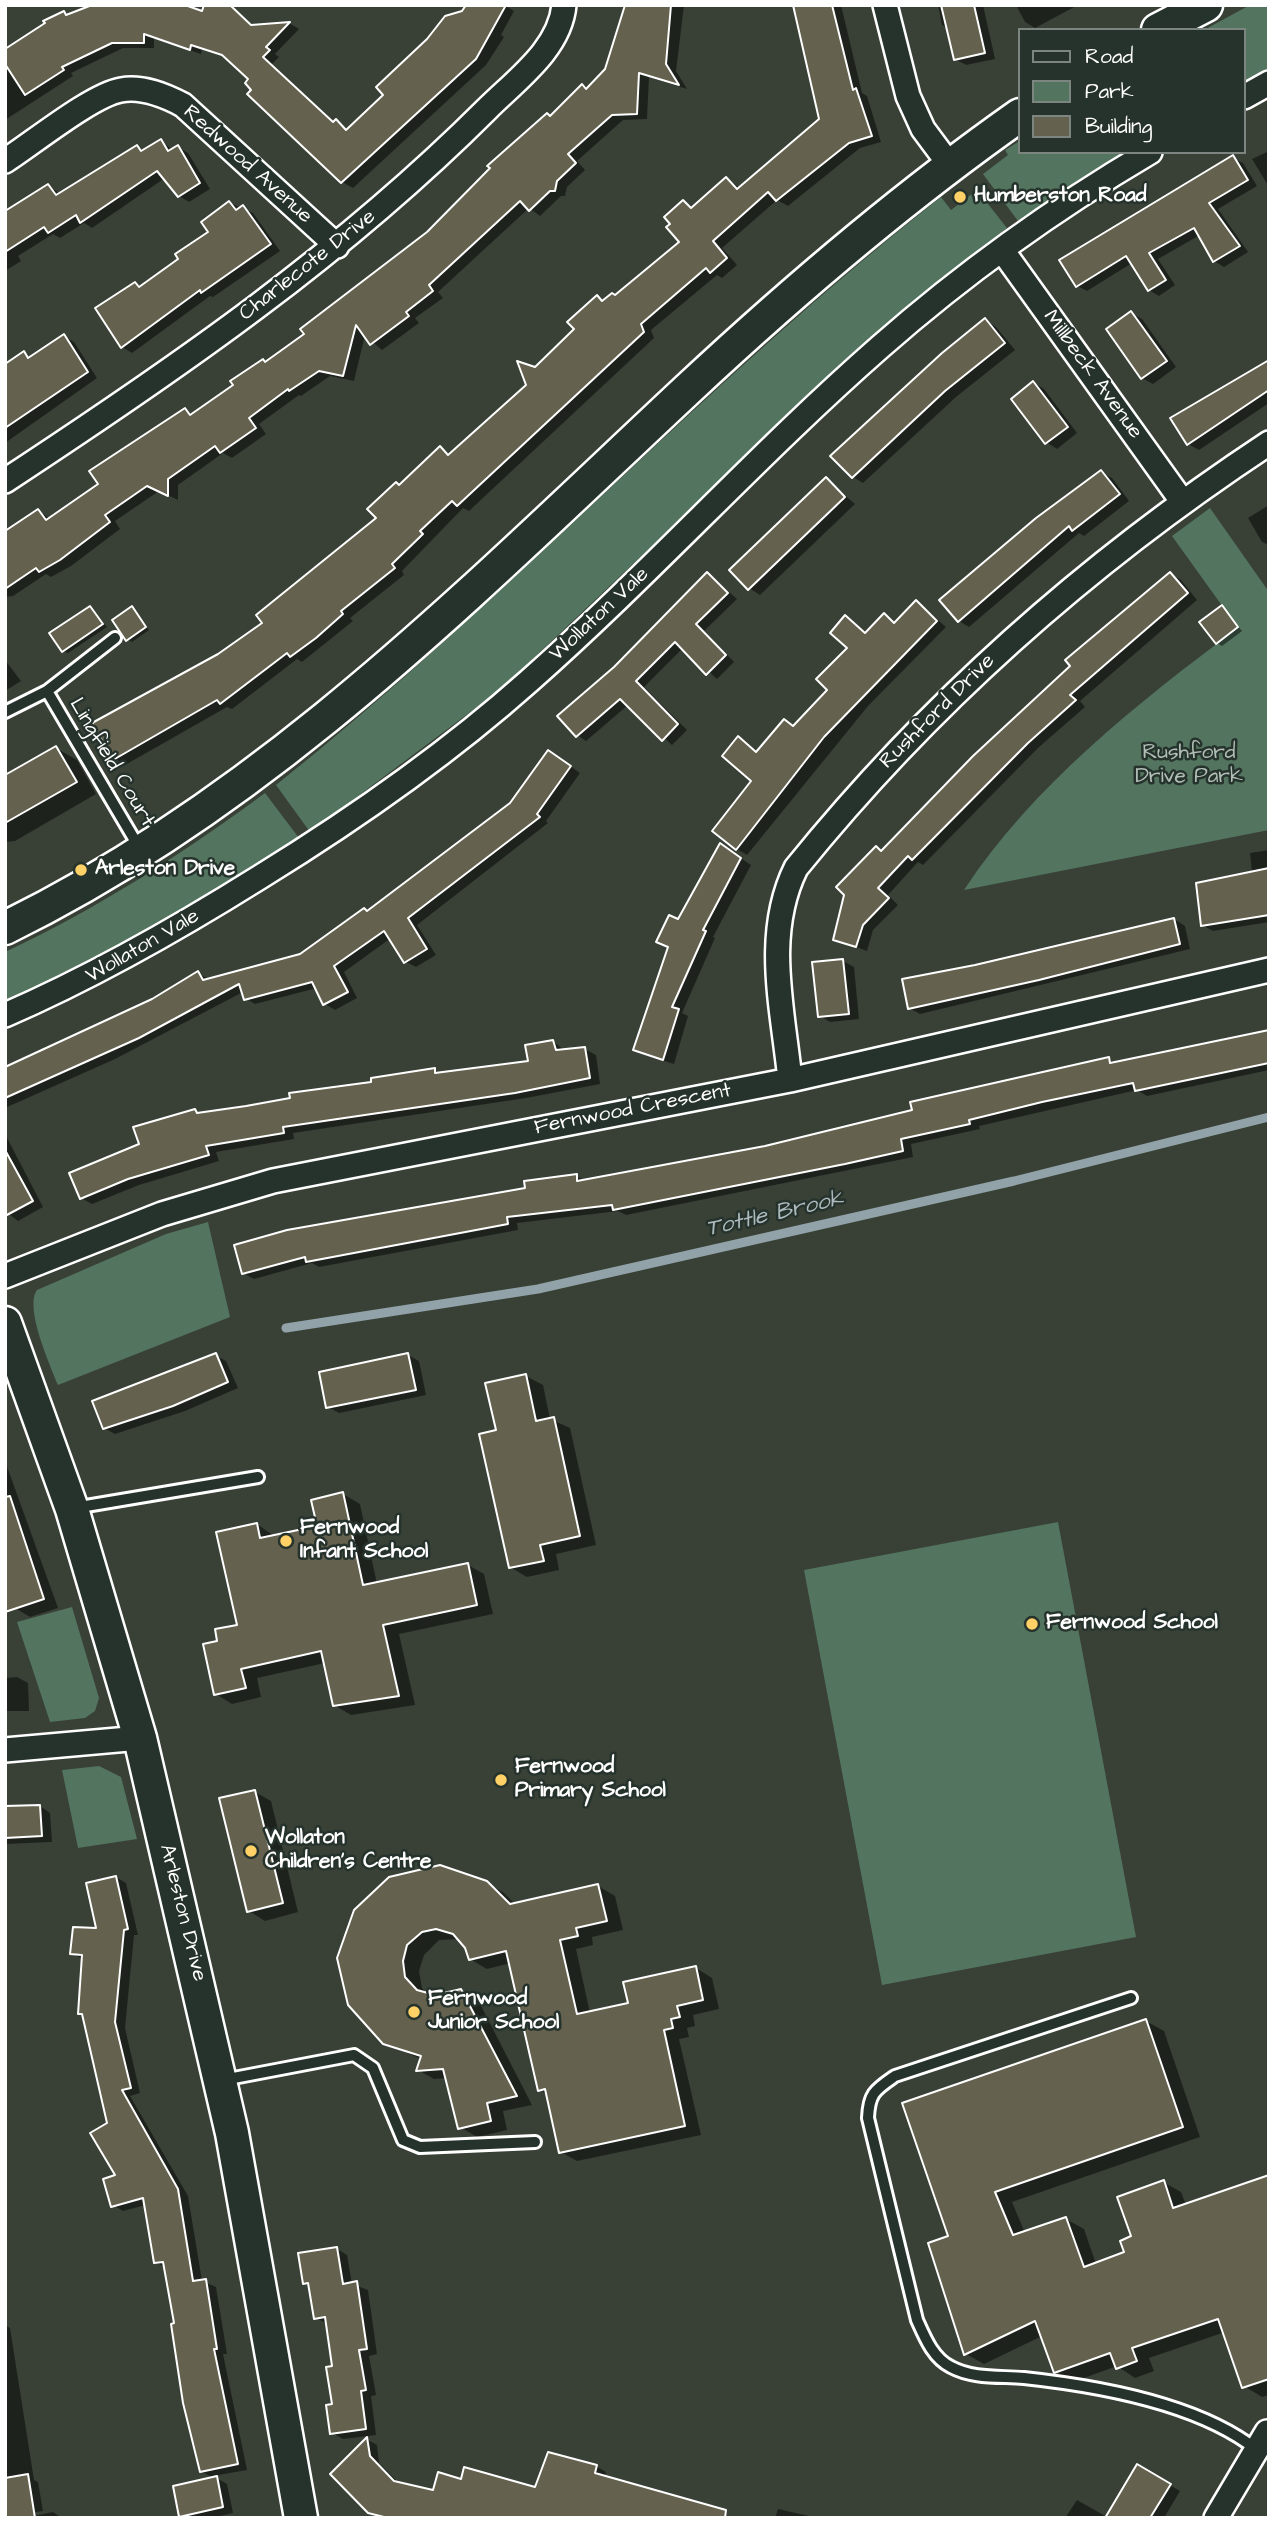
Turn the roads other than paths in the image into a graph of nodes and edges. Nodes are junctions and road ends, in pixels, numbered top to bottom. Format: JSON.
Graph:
{"nodes":[{"id":1,"x":565,"y":5,"type":"edge"},
{"id":2,"x":885,"y":5,"type":"edge"},
{"id":3,"x":1206,"y":5,"type":"edge"},
{"id":4,"x":1162,"y":28,"type":"edge"},
{"id":5,"x":1269,"y":83,"type":"edge"},
{"id":6,"x":1246,"y":96,"type":"edge"},
{"id":7,"x":1018,"y":116,"type":"edge"},
{"id":8,"x":1147,"y":154,"type":"edge"},
{"id":9,"x":5,"y":161,"type":"edge"},
{"id":10,"x":949,"y":164,"type":"junction"},
{"id":11,"x":337,"y":246,"type":"junction"},
{"id":12,"x":1002,"y":250,"type":"junction"},
{"id":13,"x":1269,"y":443,"type":"edge"},
{"id":14,"x":5,"y":481,"type":"edge"},
{"id":15,"x":1182,"y":500,"type":"junction"},
{"id":16,"x":115,"y":638,"type":"dead end"},
{"id":17,"x":47,"y":691,"type":"junction"},
{"id":18,"x":5,"y":712,"type":"edge"},
{"id":19,"x":143,"y":854,"type":"junction"},
{"id":20,"x":5,"y":928,"type":"edge"},
{"id":21,"x":1269,"y":970,"type":"edge"},
{"id":22,"x":5,"y":1015,"type":"edge"},
{"id":23,"x":790,"y":1080,"type":"junction"},
{"id":24,"x":5,"y":1276,"type":"edge"},
{"id":25,"x":5,"y":1323,"type":"edge"},
{"id":26,"x":258,"y":1476,"type":"dead end"},
{"id":27,"x":72,"y":1508,"type":"junction"},
{"id":28,"x":140,"y":1738,"type":"junction"},
{"id":29,"x":5,"y":1750,"type":"edge"},
{"id":30,"x":1131,"y":1998,"type":"dead end"},
{"id":31,"x":221,"y":2080,"type":"junction"},
{"id":32,"x":535,"y":2142,"type":"dead end"},
{"id":33,"x":1264,"y":2438,"type":"edge"},
{"id":34,"x":300,"y":2518,"type":"edge"},
{"id":35,"x":1216,"y":2518,"type":"edge"}],
"edges":[{"from":1,"to":11,"type":"street","name":"Charlecote Drive"},
{"from":2,"to":10,"type":"street"},
{"from":3,"to":4,"type":"street"},
{"from":5,"to":6,"type":"street"},
{"from":7,"to":10,"type":"street"},
{"from":8,"to":12,"type":"street","name":"Wollaton Vale"},
{"from":9,"to":11,"type":"street","name":"Redwood Avenue"},
{"from":10,"to":19,"type":"street"},
{"from":11,"to":14,"type":"street","name":"Charlecote Drive"},
{"from":12,"to":15,"type":"street","name":"Millbeck Avenue"},
{"from":12,"to":22,"type":"street","name":"Wollaton Vale"},
{"from":13,"to":15,"type":"street","name":"Rushford Drive"},
{"from":15,"to":23,"type":"street","name":"Rushford Drive"},
{"from":16,"to":17,"type":"lane","name":"Lingfield Court"},
{"from":17,"to":18,"type":"lane","name":"Lingfield Court"},
{"from":17,"to":19,"type":"lane","name":"Lingfield Court"},
{"from":19,"to":20,"type":"street"},
{"from":21,"to":23,"type":"street","name":"Fernwood Crescent"},
{"from":23,"to":24,"type":"street","name":"Fernwood Crescent"},
{"from":25,"to":27,"type":"street","name":"Arleston Drive"},
{"from":26,"to":27,"type":"lane"},
{"from":27,"to":28,"type":"street","name":"Arleston Drive"},
{"from":28,"to":29,"type":"street"},
{"from":28,"to":31,"type":"street","name":"Arleston Drive"},
{"from":30,"to":33,"type":"lane"},
{"from":31,"to":32,"type":"lane"},
{"from":31,"to":34,"type":"street","name":"Arleston Drive"},
{"from":33,"to":35,"type":"street"}]}
